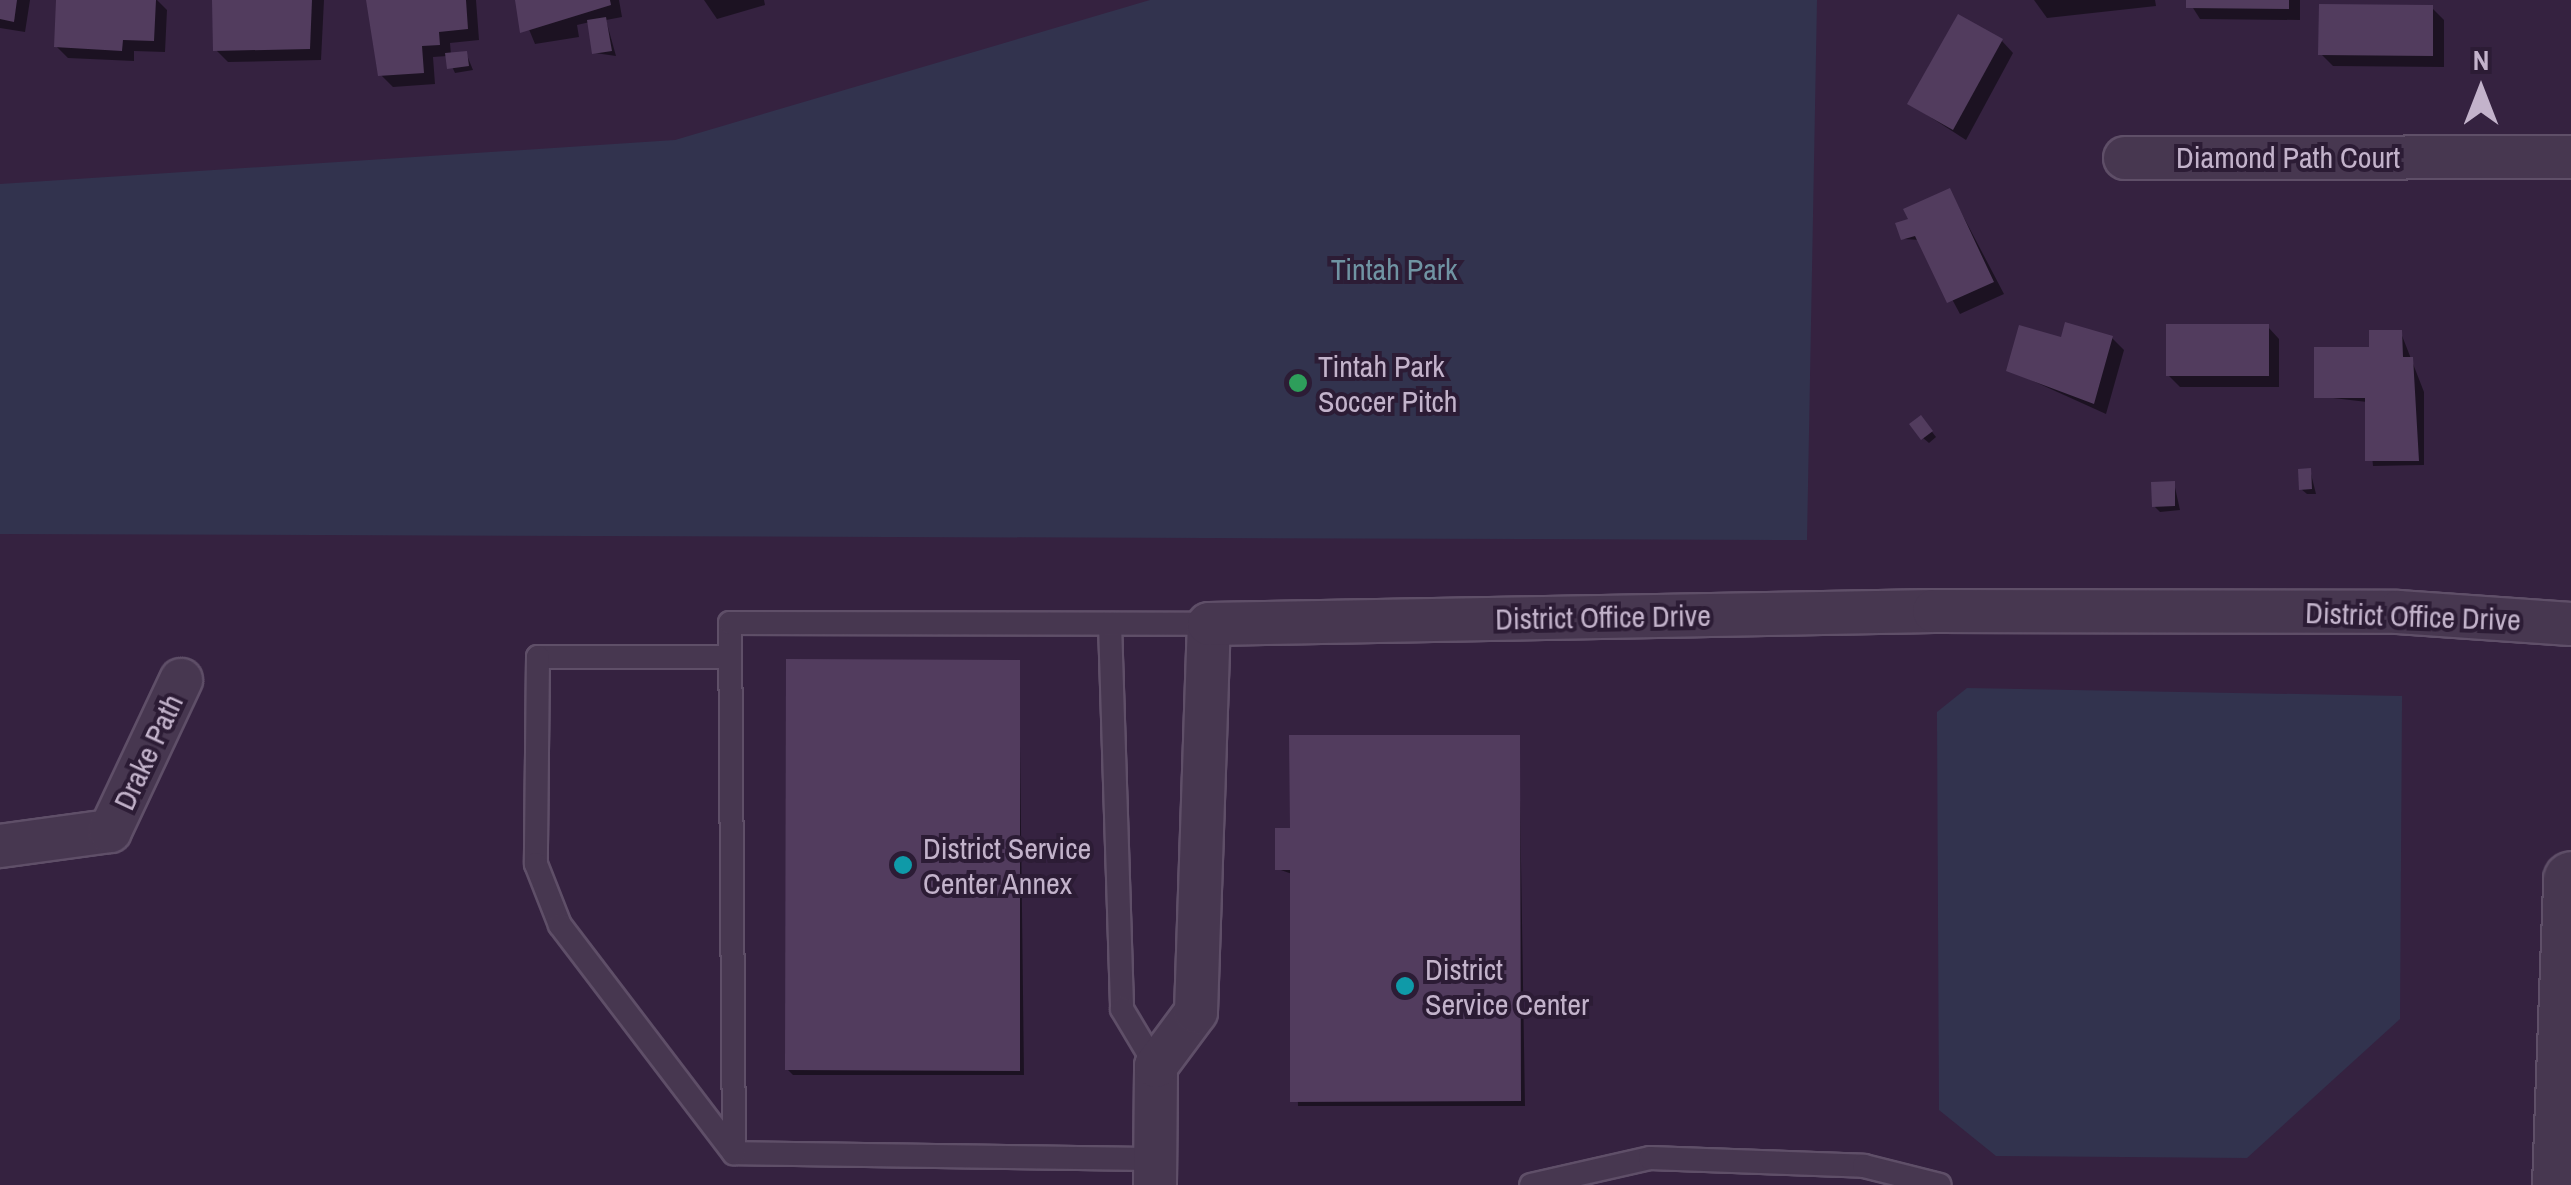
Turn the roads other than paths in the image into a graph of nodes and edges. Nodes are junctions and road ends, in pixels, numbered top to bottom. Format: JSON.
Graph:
{"nodes":[{"id":1,"x":2571,"y":157,"type":"edge"},
{"id":2,"x":2125,"y":158,"type":"dead end"},
{"id":3,"x":1110,"y":624,"type":"junction"},
{"id":4,"x":1209,"y":624,"type":"junction"},
{"id":5,"x":2571,"y":624,"type":"edge"},
{"id":6,"x":730,"y":657,"type":"junction"},
{"id":7,"x":181,"y":680,"type":"dead end"},
{"id":8,"x":0,"y":846,"type":"edge"},
{"id":9,"x":2571,"y":879,"type":"edge"},
{"id":10,"x":1156,"y":1066,"type":"junction"},
{"id":11,"x":734,"y":1153,"type":"junction"},
{"id":12,"x":1155,"y":1172,"type":"edge"},
{"id":13,"x":1531,"y":1185,"type":"edge"},
{"id":14,"x":1940,"y":1185,"type":"edge"},
{"id":15,"x":2560,"y":1185,"type":"edge"}],
"edges":[{"from":1,"to":2,"type":"street","name":"Diamond Path Court"},
{"from":3,"to":4,"type":"lane"},
{"from":3,"to":6,"type":"lane"},
{"from":3,"to":10,"type":"lane"},
{"from":4,"to":5,"type":"street","name":"District Office Drive"},
{"from":4,"to":10,"type":"street"},
{"from":6,"to":11,"type":"lane"},
{"from":6,"to":11,"type":"lane"},
{"from":7,"to":8,"type":"street","name":"Drake Path"},
{"from":9,"to":15,"type":"street"},
{"from":10,"to":12,"type":"street"},
{"from":11,"to":12,"type":"lane"},
{"from":13,"to":14,"type":"lane"}]}
